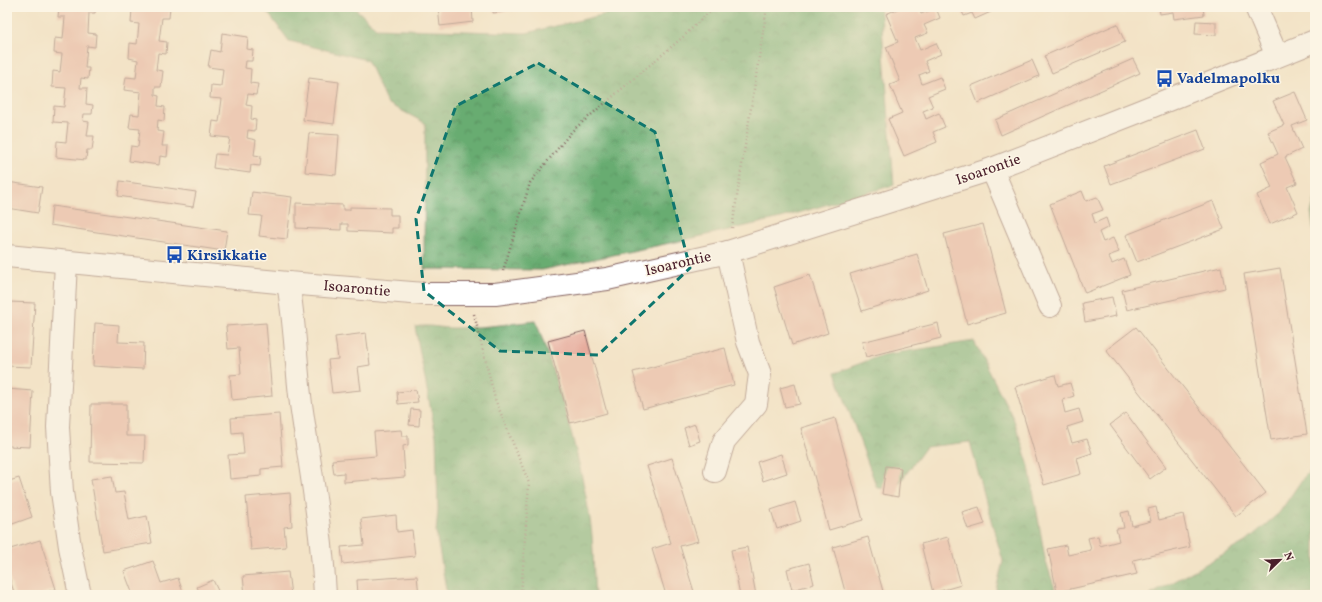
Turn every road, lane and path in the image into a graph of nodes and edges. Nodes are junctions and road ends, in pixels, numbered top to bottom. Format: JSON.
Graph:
{"nodes":[{"id":1,"x":714,"y":7,"type":"edge"},
{"id":2,"x":767,"y":7,"type":"edge"},
{"id":3,"x":1256,"y":7,"type":"edge"},
{"id":4,"x":1315,"y":41,"type":"edge"},
{"id":5,"x":1277,"y":56,"type":"junction"},
{"id":6,"x":992,"y":169,"type":"junction"},
{"id":7,"x":728,"y":252,"type":"junction"},
{"id":8,"x":7,"y":256,"type":"edge"},
{"id":9,"x":66,"y":262,"type":"junction"},
{"id":10,"x":288,"y":283,"type":"junction"},
{"id":11,"x":495,"y":294,"type":"junction"},
{"id":12,"x":1050,"y":306,"type":"dead end"},
{"id":13,"x":480,"y":312,"type":"dead end"},
{"id":14,"x":715,"y":471,"type":"dead end"},
{"id":15,"x":80,"y":595,"type":"edge"},
{"id":16,"x":325,"y":595,"type":"edge"},
{"id":17,"x":521,"y":595,"type":"edge"}],
"edges":[{"from":1,"to":11,"type":"path"},
{"from":2,"to":7,"type":"path"},
{"from":3,"to":5,"type":"street"},
{"from":4,"to":5,"type":"street","name":"Isoarontie"},
{"from":5,"to":6,"type":"street","name":"Isoarontie"},
{"from":6,"to":7,"type":"street","name":"Isoarontie"},
{"from":6,"to":12,"type":"street"},
{"from":7,"to":11,"type":"street","name":"Isoarontie"},
{"from":7,"to":14,"type":"street"},
{"from":8,"to":9,"type":"street","name":"Isoarontie"},
{"from":9,"to":10,"type":"street","name":"Isoarontie"},
{"from":9,"to":15,"type":"street"},
{"from":10,"to":11,"type":"street","name":"Isoarontie"},
{"from":10,"to":16,"type":"street"},
{"from":13,"to":17,"type":"path"}]}
